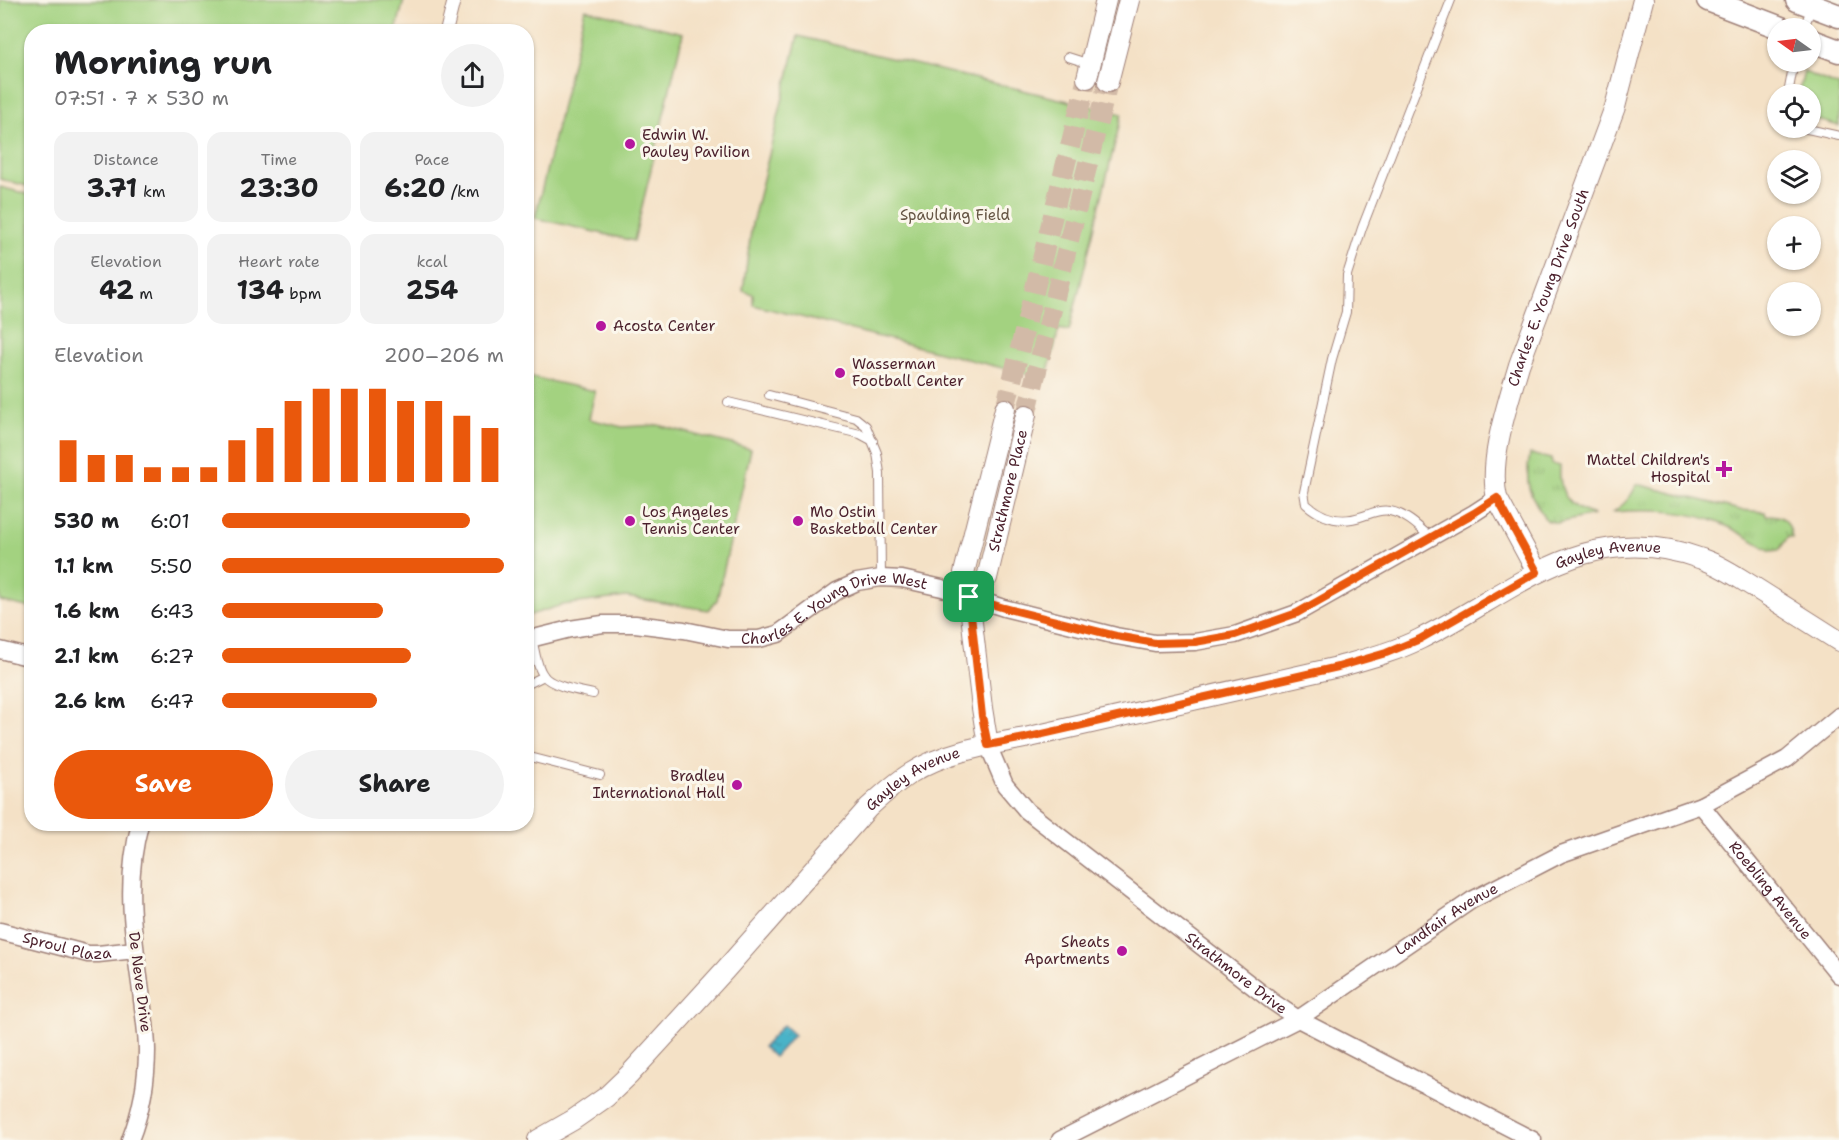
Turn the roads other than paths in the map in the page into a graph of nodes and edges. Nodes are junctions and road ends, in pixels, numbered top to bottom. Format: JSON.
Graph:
{"nodes":[{"id":1,"x":454,"y":0,"type":"edge"},
{"id":2,"x":1106,"y":0,"type":"edge"},
{"id":3,"x":1129,"y":0,"type":"edge"},
{"id":4,"x":1451,"y":0,"type":"edge"},
{"id":5,"x":1643,"y":0,"type":"edge"},
{"id":6,"x":1708,"y":0,"type":"edge"},
{"id":7,"x":1805,"y":3,"type":"edge"},
{"id":8,"x":1839,"y":16,"type":"edge"},
{"id":9,"x":1804,"y":18,"type":"edge"},
{"id":10,"x":1767,"y":23,"type":"edge"},
{"id":11,"x":448,"y":24,"type":"edge"},
{"id":12,"x":1821,"y":44,"type":"edge"},
{"id":13,"x":1839,"y":51,"type":"edge"},
{"id":14,"x":1068,"y":57,"type":"dead end"},
{"id":15,"x":1088,"y":71,"type":"joint"},
{"id":16,"x":1108,"y":82,"type":"tunnel mouth"},
{"id":17,"x":1821,"y":132,"type":"edge"},
{"id":18,"x":1839,"y":136,"type":"edge"},
{"id":19,"x":769,"y":395,"type":"dead end"},
{"id":20,"x":728,"y":402,"type":"dead end"},
{"id":21,"x":1005,"y":409,"type":"tunnel mouth"},
{"id":22,"x":1026,"y":415,"type":"tunnel mouth"},
{"id":23,"x":873,"y":442,"type":"junction"},
{"id":24,"x":1497,"y":498,"type":"junction"},
{"id":25,"x":1430,"y":537,"type":"junction"},
{"id":26,"x":1537,"y":572,"type":"junction"},
{"id":27,"x":881,"y":578,"type":"junction"},
{"id":28,"x":969,"y":597,"type":"junction"},
{"id":29,"x":534,"y":638,"type":"edge"},
{"id":30,"x":1839,"y":640,"type":"edge"},
{"id":31,"x":0,"y":650,"type":"edge"},
{"id":32,"x":534,"y":651,"type":"edge"},
{"id":33,"x":24,"y":656,"type":"edge"},
{"id":34,"x":544,"y":676,"type":"junction"},
{"id":35,"x":534,"y":681,"type":"edge"},
{"id":36,"x":593,"y":694,"type":"dead end"},
{"id":37,"x":1839,"y":716,"type":"edge"},
{"id":38,"x":988,"y":745,"type":"junction"},
{"id":39,"x":534,"y":758,"type":"edge"},
{"id":40,"x":600,"y":774,"type":"dead end"},
{"id":41,"x":1701,"y":805,"type":"junction"},
{"id":42,"x":138,"y":831,"type":"edge"},
{"id":43,"x":0,"y":931,"type":"edge"},
{"id":44,"x":135,"y":950,"type":"junction"},
{"id":45,"x":1839,"y":975,"type":"edge"},
{"id":46,"x":1298,"y":1019,"type":"junction"},
{"id":47,"x":130,"y":1140,"type":"edge"},
{"id":48,"x":538,"y":1140,"type":"edge"},
{"id":49,"x":1060,"y":1140,"type":"edge"},
{"id":50,"x":1533,"y":1140,"type":"edge"}],
"edges":[{"from":1,"to":11,"type":"street"},
{"from":2,"to":15,"type":"street"},
{"from":3,"to":16,"type":"street"},
{"from":4,"to":25,"type":"lane"},
{"from":5,"to":24,"type":"street","name":"Charles E. Young Drive South"},
{"from":6,"to":10,"type":"main road"},
{"from":7,"to":8,"type":"main road"},
{"from":7,"to":9,"type":"lane"},
{"from":12,"to":13,"type":"main road"},
{"from":14,"to":15,"type":"lane"},
{"from":17,"to":18,"type":"lane"},
{"from":19,"to":23,"type":"lane"},
{"from":20,"to":23,"type":"lane"},
{"from":21,"to":28,"type":"street","name":"Strathmore Place"},
{"from":22,"to":28,"type":"street","name":"Strathmore Place"},
{"from":23,"to":27,"type":"lane"},
{"from":24,"to":25,"type":"street","name":"Charles E. Young Drive West"},
{"from":24,"to":26,"type":"street","name":"Charles E. Young Drive South"},
{"from":25,"to":28,"type":"street","name":"Charles E. Young Drive West"},
{"from":26,"to":30,"type":"street","name":"Gayley Avenue"},
{"from":26,"to":38,"type":"street","name":"Gayley Avenue"},
{"from":27,"to":28,"type":"street","name":"Charles E. Young Drive West"},
{"from":27,"to":29,"type":"street","name":"Charles E. Young Drive West"},
{"from":28,"to":38,"type":"street","name":"Strathmore Place"},
{"from":31,"to":33,"type":"street"},
{"from":32,"to":34,"type":"lane"},
{"from":34,"to":35,"type":"lane"},
{"from":34,"to":36,"type":"lane"},
{"from":37,"to":41,"type":"street","name":"Landfair Avenue"},
{"from":38,"to":46,"type":"street","name":"Strathmore Drive"},
{"from":38,"to":48,"type":"street","name":"Gayley Avenue"},
{"from":39,"to":40,"type":"lane"},
{"from":41,"to":45,"type":"street","name":"Roebling Avenue"},
{"from":41,"to":46,"type":"street","name":"Landfair Avenue"},
{"from":42,"to":44,"type":"street","name":"De Neve Drive"},
{"from":43,"to":44,"type":"street","name":"Sproul Plaza"},
{"from":44,"to":47,"type":"street","name":"De Neve Drive"},
{"from":46,"to":49,"type":"street","name":"Landfair Avenue"},
{"from":46,"to":50,"type":"street","name":"Strathmore Drive"}]}
